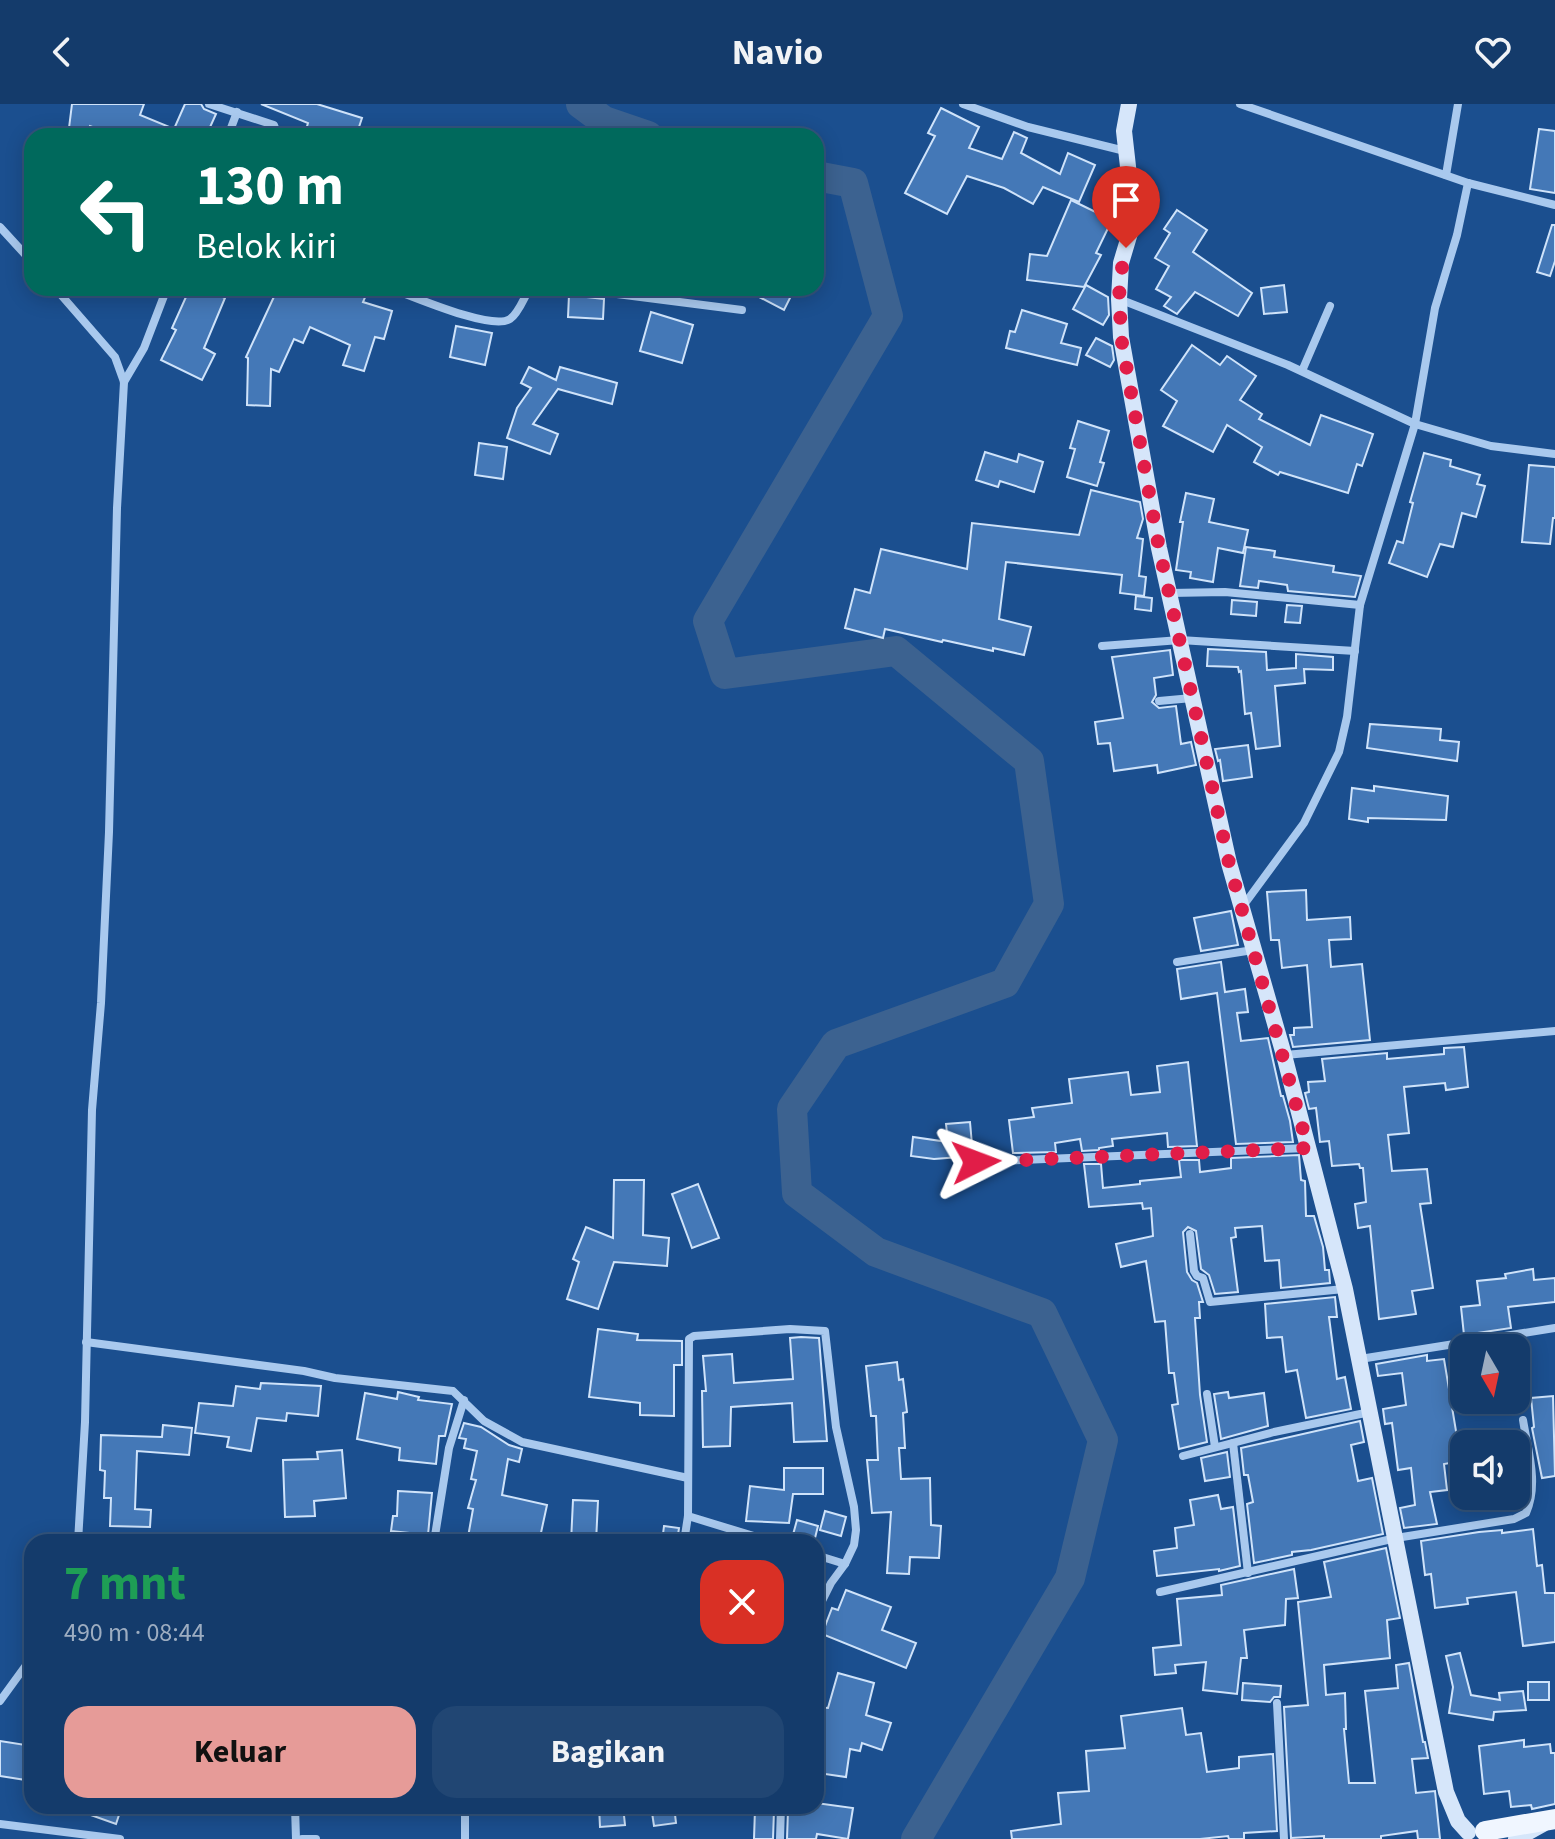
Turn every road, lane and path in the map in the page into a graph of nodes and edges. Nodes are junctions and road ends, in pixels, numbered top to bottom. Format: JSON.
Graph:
{"nodes":[{"id":1,"x":209,"y":104,"type":"edge"},
{"id":2,"x":963,"y":104,"type":"edge"},
{"id":3,"x":1129,"y":104,"type":"edge"},
{"id":4,"x":1240,"y":104,"type":"edge"},
{"id":5,"x":1458,"y":104,"type":"edge"},
{"id":6,"x":237,"y":112,"type":"junction"},
{"id":7,"x":231,"y":128,"type":"edge"},
{"id":8,"x":275,"y":128,"type":"edge"},
{"id":9,"x":1125,"y":151,"type":"junction"},
{"id":10,"x":1446,"y":175,"type":"junction"},
{"id":11,"x":1468,"y":183,"type":"junction"},
{"id":12,"x":1555,"y":205,"type":"edge"},
{"id":13,"x":0,"y":227,"type":"edge"},
{"id":14,"x":24,"y":253,"type":"edge"},
{"id":15,"x":62,"y":296,"type":"edge"},
{"id":16,"x":164,"y":296,"type":"edge"},
{"id":17,"x":413,"y":296,"type":"edge"},
{"id":18,"x":525,"y":296,"type":"edge"},
{"id":19,"x":633,"y":296,"type":"edge"},
{"id":20,"x":1119,"y":299,"type":"junction"},
{"id":21,"x":1330,"y":306,"type":"dead end"},
{"id":22,"x":742,"y":310,"type":"dead end"},
{"id":23,"x":1302,"y":371,"type":"junction"},
{"id":24,"x":124,"y":382,"type":"junction"},
{"id":25,"x":1415,"y":424,"type":"junction"},
{"id":26,"x":1555,"y":454,"type":"edge"},
{"id":27,"x":1169,"y":593,"type":"junction"},
{"id":28,"x":1360,"y":605,"type":"junction"},
{"id":29,"x":1180,"y":640,"type":"junction"},
{"id":30,"x":1102,"y":646,"type":"dead end"},
{"id":31,"x":1355,"y":651,"type":"junction"},
{"id":32,"x":1193,"y":698,"type":"junction"},
{"id":33,"x":1159,"y":701,"type":"dead end"},
{"id":34,"x":1242,"y":907,"type":"junction"},
{"id":35,"x":1254,"y":949,"type":"junction"},
{"id":36,"x":1177,"y":962,"type":"dead end"},
{"id":37,"x":1555,"y":1031,"type":"edge"},
{"id":38,"x":1284,"y":1055,"type":"junction"},
{"id":39,"x":1308,"y":1148,"type":"junction"},
{"id":40,"x":976,"y":1162,"type":"dead end"},
{"id":41,"x":1190,"y":1234,"type":"dead end"},
{"id":42,"x":1345,"y":1289,"type":"junction"},
{"id":43,"x":1555,"y":1328,"type":"edge"},
{"id":44,"x":86,"y":1342,"type":"junction"},
{"id":45,"x":1360,"y":1359,"type":"junction"},
{"id":46,"x":1207,"y":1394,"type":"dead end"},
{"id":47,"x":464,"y":1400,"type":"junction"},
{"id":48,"x":1371,"y":1412,"type":"junction"},
{"id":49,"x":1523,"y":1420,"type":"dead end"},
{"id":50,"x":1233,"y":1443,"type":"junction"},
{"id":51,"x":1215,"y":1447,"type":"junction"},
{"id":52,"x":1183,"y":1456,"type":"dead end"},
{"id":53,"x":688,"y":1478,"type":"junction"},
{"id":54,"x":688,"y":1516,"type":"junction"},
{"id":55,"x":78,"y":1534,"type":"edge"},
{"id":56,"x":435,"y":1534,"type":"edge"},
{"id":57,"x":685,"y":1534,"type":"edge"},
{"id":58,"x":747,"y":1534,"type":"edge"},
{"id":59,"x":1396,"y":1538,"type":"junction"},
{"id":60,"x":824,"y":1557,"type":"edge"},
{"id":61,"x":845,"y":1564,"type":"junction"},
{"id":62,"x":1248,"y":1573,"type":"junction"},
{"id":63,"x":1160,"y":1592,"type":"dead end"},
{"id":64,"x":824,"y":1597,"type":"edge"},
{"id":65,"x":24,"y":1669,"type":"edge"},
{"id":66,"x":0,"y":1701,"type":"edge"},
{"id":67,"x":1277,"y":1703,"type":"dead end"},
{"id":68,"x":297,"y":1814,"type":"edge"},
{"id":69,"x":465,"y":1814,"type":"edge"},
{"id":70,"x":781,"y":1814,"type":"edge"},
{"id":71,"x":1553,"y":1819,"type":"edge"},
{"id":72,"x":0,"y":1824,"type":"edge"},
{"id":73,"x":1477,"y":1835,"type":"edge"},
{"id":74,"x":120,"y":1839,"type":"edge"},
{"id":75,"x":303,"y":1839,"type":"edge"},
{"id":76,"x":316,"y":1839,"type":"edge"},
{"id":77,"x":465,"y":1839,"type":"edge"},
{"id":78,"x":780,"y":1839,"type":"edge"},
{"id":79,"x":1284,"y":1839,"type":"edge"},
{"id":80,"x":1516,"y":1839,"type":"edge"}],
"edges":[{"from":1,"to":6,"type":"street"},
{"from":2,"to":9,"type":"street"},
{"from":3,"to":9,"type":"street"},
{"from":4,"to":10,"type":"street"},
{"from":5,"to":10,"type":"street"},
{"from":6,"to":7,"type":"street"},
{"from":6,"to":8,"type":"street"},
{"from":9,"to":20,"type":"street"},
{"from":10,"to":11,"type":"street"},
{"from":11,"to":12,"type":"street"},
{"from":11,"to":25,"type":"street"},
{"from":13,"to":14,"type":"street"},
{"from":15,"to":24,"type":"street"},
{"from":16,"to":24,"type":"street"},
{"from":17,"to":18,"type":"street"},
{"from":19,"to":22,"type":"street"},
{"from":20,"to":23,"type":"street"},
{"from":20,"to":27,"type":"street"},
{"from":21,"to":23,"type":"street"},
{"from":23,"to":25,"type":"street"},
{"from":24,"to":44,"type":"street"},
{"from":25,"to":26,"type":"street"},
{"from":25,"to":28,"type":"street"},
{"from":27,"to":28,"type":"street"},
{"from":27,"to":29,"type":"street"},
{"from":28,"to":31,"type":"street"},
{"from":29,"to":30,"type":"street"},
{"from":29,"to":31,"type":"street"},
{"from":29,"to":32,"type":"street"},
{"from":31,"to":34,"type":"street"},
{"from":32,"to":33,"type":"street"},
{"from":32,"to":34,"type":"street"},
{"from":34,"to":35,"type":"street"},
{"from":35,"to":36,"type":"street"},
{"from":35,"to":38,"type":"street"},
{"from":37,"to":38,"type":"street"},
{"from":38,"to":39,"type":"street"},
{"from":39,"to":40,"type":"street"},
{"from":39,"to":42,"type":"street"},
{"from":41,"to":42,"type":"street"},
{"from":42,"to":45,"type":"street"},
{"from":43,"to":45,"type":"street"},
{"from":44,"to":47,"type":"street"},
{"from":44,"to":55,"type":"street"},
{"from":45,"to":48,"type":"street"},
{"from":46,"to":51,"type":"street"},
{"from":47,"to":53,"type":"street"},
{"from":47,"to":56,"type":"street"},
{"from":48,"to":50,"type":"street"},
{"from":48,"to":59,"type":"street"},
{"from":49,"to":59,"type":"street"},
{"from":50,"to":51,"type":"street"},
{"from":50,"to":62,"type":"street"},
{"from":51,"to":52,"type":"street"},
{"from":53,"to":54,"type":"street"},
{"from":53,"to":61,"type":"street"},
{"from":54,"to":57,"type":"street"},
{"from":54,"to":58,"type":"street"},
{"from":59,"to":62,"type":"street"},
{"from":59,"to":73,"type":"street"},
{"from":60,"to":61,"type":"street"},
{"from":61,"to":64,"type":"street"},
{"from":62,"to":63,"type":"street"},
{"from":65,"to":66,"type":"street"},
{"from":67,"to":79,"type":"street"},
{"from":68,"to":75,"type":"street"},
{"from":69,"to":77,"type":"street"},
{"from":70,"to":78,"type":"street"},
{"from":71,"to":73,"type":"main road"},
{"from":71,"to":80,"type":"street"},
{"from":72,"to":74,"type":"street"},
{"from":75,"to":76,"type":"street"}]}
